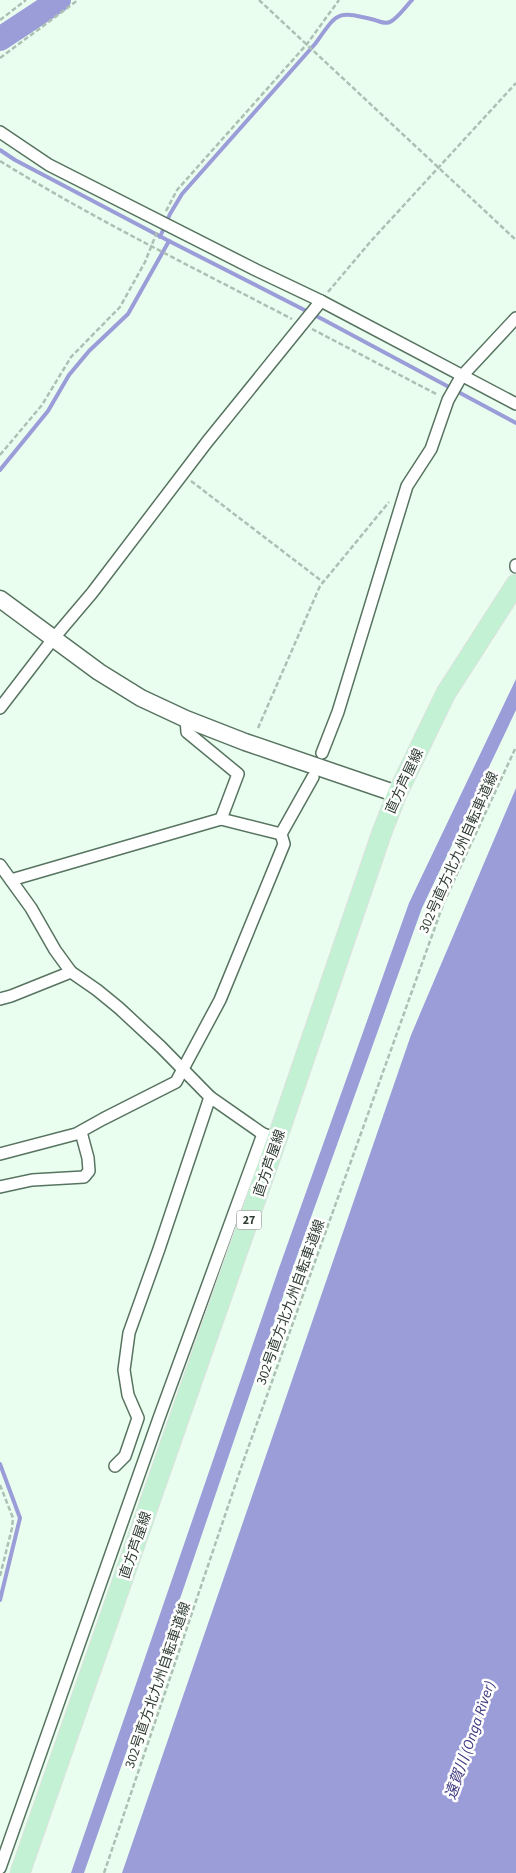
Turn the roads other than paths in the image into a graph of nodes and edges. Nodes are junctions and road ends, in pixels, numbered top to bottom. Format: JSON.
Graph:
{"nodes":[{"id":1,"x":0,"y":132,"type":"edge"},
{"id":2,"x":321,"y":301,"type":"junction"},
{"id":3,"x":516,"y":318,"type":"edge"},
{"id":4,"x":461,"y":377,"type":"junction"},
{"id":5,"x":516,"y":404,"type":"edge"},
{"id":6,"x":516,"y":584,"type":"edge"},
{"id":7,"x":0,"y":599,"type":"edge"},
{"id":8,"x":53,"y":639,"type":"junction"},
{"id":9,"x":0,"y":708,"type":"edge"},
{"id":10,"x":186,"y":718,"type":"junction"},
{"id":11,"x":322,"y":753,"type":"dead end"},
{"id":12,"x":313,"y":777,"type":"dead end"},
{"id":13,"x":397,"y":794,"type":"junction"},
{"id":14,"x":221,"y":819,"type":"junction"},
{"id":15,"x":281,"y":834,"type":"junction"},
{"id":16,"x":0,"y":865,"type":"edge"},
{"id":17,"x":11,"y":880,"type":"junction"},
{"id":18,"x":71,"y":972,"type":"junction"},
{"id":19,"x":0,"y":999,"type":"edge"},
{"id":20,"x":183,"y":1070,"type":"junction"},
{"id":21,"x":210,"y":1097,"type":"junction"},
{"id":22,"x":80,"y":1132,"type":"junction"},
{"id":23,"x":270,"y":1137,"type":"junction"},
{"id":24,"x":0,"y":1154,"type":"edge"},
{"id":25,"x":0,"y":1187,"type":"edge"},
{"id":26,"x":138,"y":1418,"type":"junction"},
{"id":27,"x":152,"y":1436,"type":"junction"},
{"id":28,"x":115,"y":1466,"type":"dead end"},
{"id":29,"x":0,"y":1868,"type":"edge"},
{"id":30,"x":20,"y":1873,"type":"edge"}],
"edges":[{"from":1,"to":2,"type":"street"},
{"from":2,"to":4,"type":"street"},
{"from":2,"to":8,"type":"street"},
{"from":3,"to":4,"type":"street"},
{"from":4,"to":5,"type":"street"},
{"from":4,"to":11,"type":"street"},
{"from":6,"to":13,"type":"main road","name":"直方芦屋線","number":"27"},
{"from":7,"to":8,"type":"street"},
{"from":8,"to":9,"type":"street"},
{"from":8,"to":10,"type":"street"},
{"from":10,"to":13,"type":"street"},
{"from":10,"to":14,"type":"street"},
{"from":12,"to":15,"type":"street"},
{"from":13,"to":23,"type":"main road","name":"直方芦屋線","number":"27"},
{"from":14,"to":15,"type":"street"},
{"from":14,"to":17,"type":"street"},
{"from":15,"to":20,"type":"street"},
{"from":16,"to":17,"type":"street"},
{"from":17,"to":18,"type":"street"},
{"from":18,"to":19,"type":"street"},
{"from":18,"to":20,"type":"street"},
{"from":20,"to":21,"type":"street"},
{"from":20,"to":22,"type":"street"},
{"from":21,"to":23,"type":"street"},
{"from":21,"to":26,"type":"street"},
{"from":22,"to":24,"type":"street"},
{"from":22,"to":25,"type":"street"},
{"from":23,"to":27,"type":"street"},
{"from":23,"to":30,"type":"main road","name":"直方芦屋線","number":"27"},
{"from":26,"to":27,"type":"street"},
{"from":26,"to":28,"type":"street"},
{"from":27,"to":29,"type":"street"}]}
